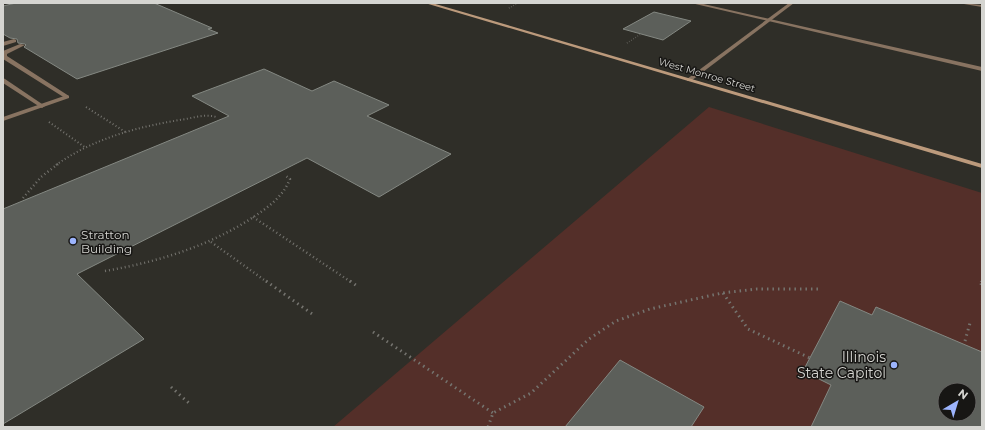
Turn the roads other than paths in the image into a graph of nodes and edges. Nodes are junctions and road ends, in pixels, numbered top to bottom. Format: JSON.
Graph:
{"nodes":[{"id":1,"x":427,"y":3,"type":"edge"},
{"id":2,"x":694,"y":3,"type":"edge"},
{"id":3,"x":792,"y":3,"type":"edge"},
{"id":4,"x":964,"y":3,"type":"edge"},
{"id":5,"x":982,"y":6,"type":"edge"},
{"id":6,"x":768,"y":20,"type":"junction"},
{"id":7,"x":14,"y":41,"type":"dead end"},
{"id":8,"x":3,"y":44,"type":"edge"},
{"id":9,"x":22,"y":45,"type":"dead end"},
{"id":10,"x":982,"y":69,"type":"edge"},
{"id":11,"x":3,"y":80,"type":"edge"},
{"id":12,"x":689,"y":80,"type":"junction"},
{"id":13,"x":42,"y":106,"type":"junction"},
{"id":14,"x":3,"y":119,"type":"edge"},
{"id":15,"x":982,"y":166,"type":"edge"}],
"edges":[{"from":1,"to":12,"type":"street","name":"West Monroe Street"},
{"from":2,"to":6,"type":"street"},
{"from":3,"to":6,"type":"street"},
{"from":4,"to":5,"type":"street"},
{"from":6,"to":10,"type":"street"},
{"from":6,"to":12,"type":"street"},
{"from":7,"to":8,"type":"street"},
{"from":9,"to":13,"type":"street"},
{"from":11,"to":13,"type":"street"},
{"from":12,"to":15,"type":"street","name":"West Monroe Street"},
{"from":13,"to":14,"type":"street"}]}
